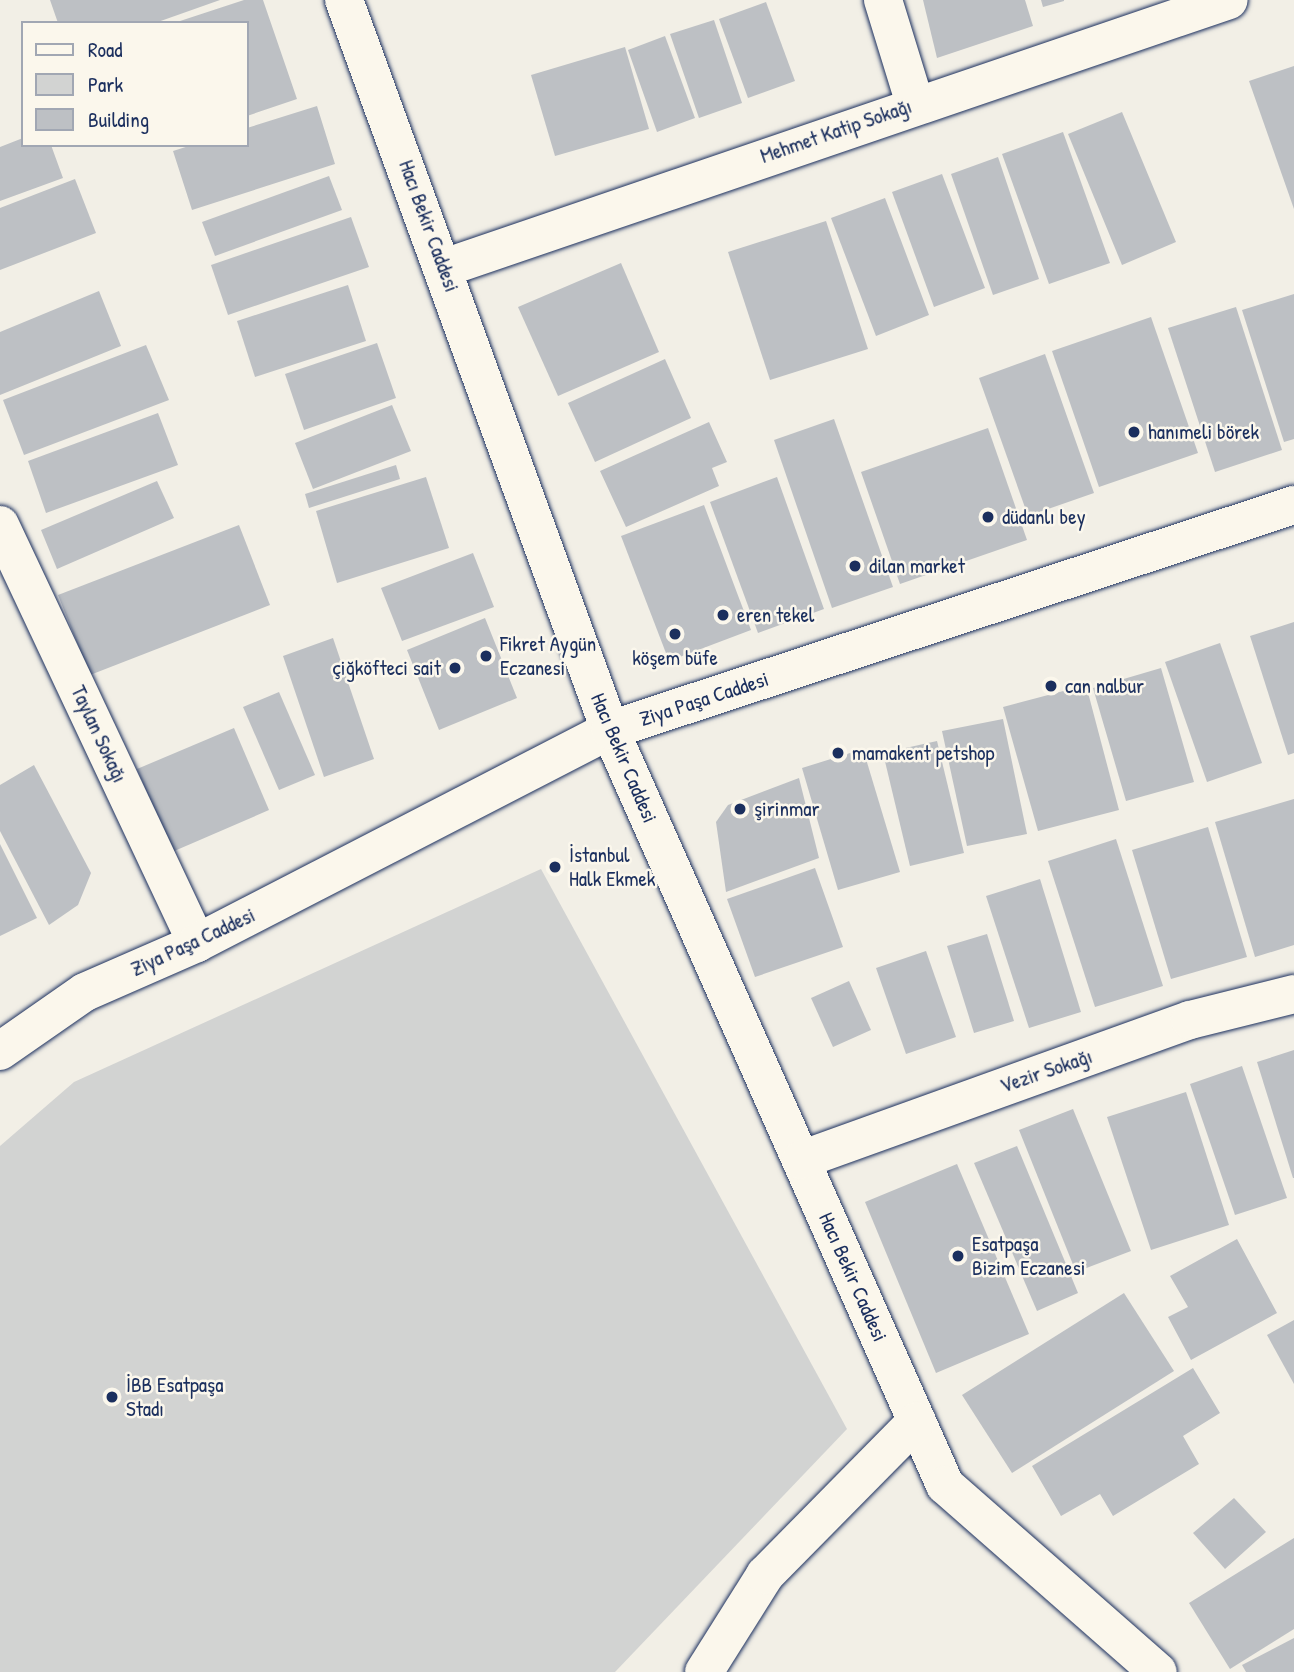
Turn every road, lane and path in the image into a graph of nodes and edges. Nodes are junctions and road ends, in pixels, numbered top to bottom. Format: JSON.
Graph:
{"nodes":[{"id":1,"x":344,"y":0,"type":"edge"},
{"id":2,"x":883,"y":0,"type":"edge"},
{"id":3,"x":1229,"y":0,"type":"edge"},
{"id":4,"x":915,"y":104,"type":"junction"},
{"id":5,"x":444,"y":268,"type":"junction"},
{"id":6,"x":1294,"y":505,"type":"edge"},
{"id":7,"x":0,"y":525,"type":"edge"},
{"id":8,"x":610,"y":730,"type":"junction"},
{"id":9,"x":197,"y":943,"type":"junction"},
{"id":10,"x":1294,"y":994,"type":"edge"},
{"id":11,"x":0,"y":1051,"type":"edge"},
{"id":12,"x":801,"y":1160,"type":"junction"},
{"id":13,"x":917,"y":1422,"type":"junction"},
{"id":14,"x":704,"y":1672,"type":"edge"},
{"id":15,"x":1158,"y":1672,"type":"edge"}],
"edges":[{"from":1,"to":5,"type":"street","name":"Hacı Bekir Caddesi"},
{"from":2,"to":4,"type":"street"},
{"from":3,"to":4,"type":"street","name":"Mehmet Katip Sokağı"},
{"from":4,"to":5,"type":"street","name":"Mehmet Katip Sokağı"},
{"from":5,"to":8,"type":"street","name":"Hacı Bekir Caddesi"},
{"from":6,"to":8,"type":"street","name":"Ziya Paşa Caddesi"},
{"from":7,"to":9,"type":"street","name":"Taylan Sokağı"},
{"from":8,"to":9,"type":"street","name":"Ziya Paşa Caddesi"},
{"from":8,"to":12,"type":"street","name":"Hacı Bekir Caddesi"},
{"from":9,"to":11,"type":"street","name":"Ziya Paşa Caddesi"},
{"from":10,"to":12,"type":"street","name":"Vezir Sokağı"},
{"from":12,"to":13,"type":"street","name":"Hacı Bekir Caddesi"},
{"from":13,"to":14,"type":"street"},
{"from":13,"to":15,"type":"street","name":"Hacı Bekir Caddesi"}]}
